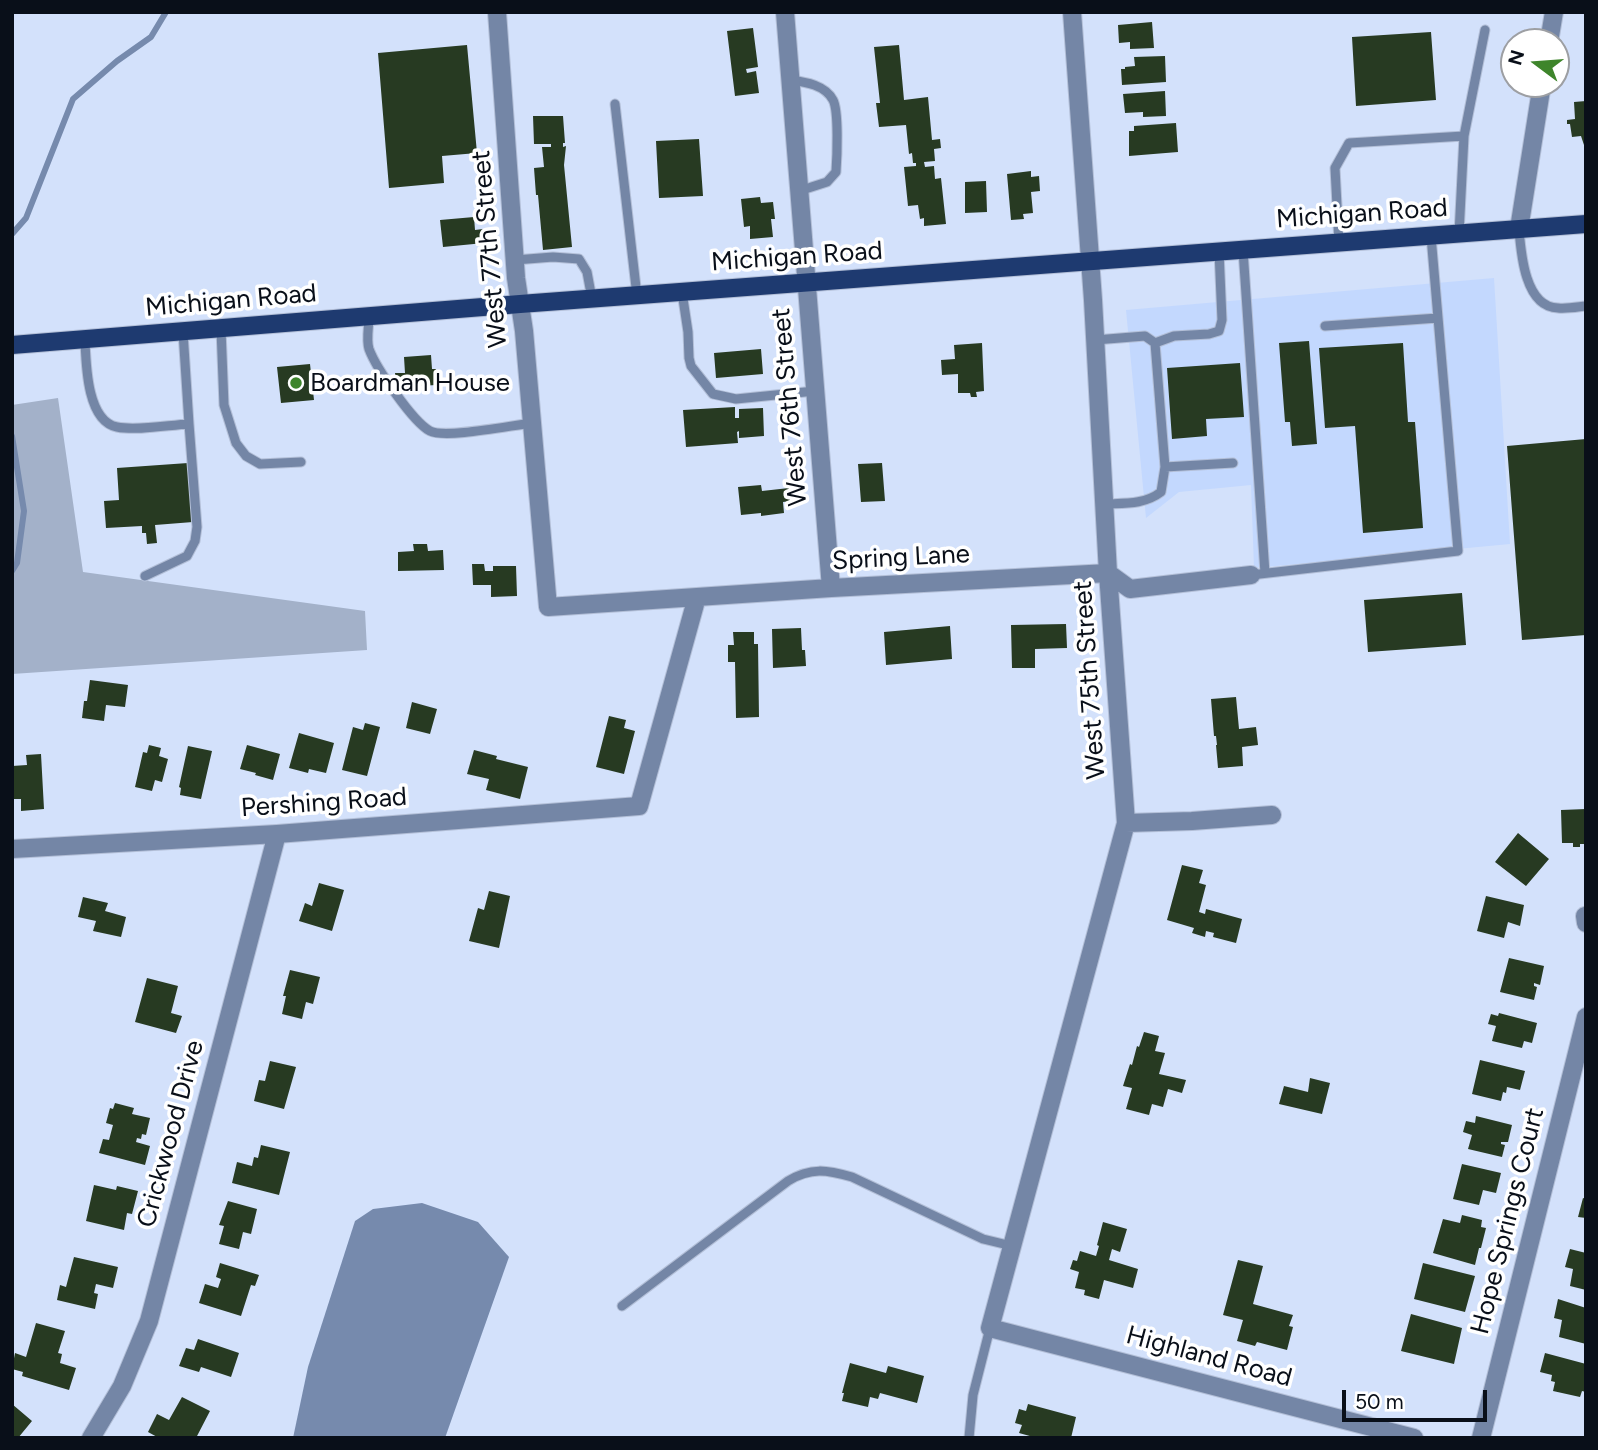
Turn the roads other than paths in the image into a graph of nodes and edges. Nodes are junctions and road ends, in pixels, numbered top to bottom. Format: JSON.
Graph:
{"nodes":[{"id":1,"x":497,"y":12,"type":"edge"},
{"id":2,"x":785,"y":12,"type":"edge"},
{"id":3,"x":1072,"y":12,"type":"edge"},
{"id":4,"x":1485,"y":30,"type":"dead end"},
{"id":5,"x":790,"y":80,"type":"junction"},
{"id":6,"x":1540,"y":98,"type":"edge"},
{"id":7,"x":615,"y":104,"type":"dead end"},
{"id":8,"x":1464,"y":136,"type":"junction"},
{"id":9,"x":799,"y":191,"type":"junction"},
{"id":10,"x":1586,"y":224,"type":"edge"},
{"id":11,"x":1519,"y":229,"type":"junction"},
{"id":12,"x":1459,"y":234,"type":"junction"},
{"id":13,"x":1431,"y":236,"type":"junction"},
{"id":14,"x":1339,"y":243,"type":"junction"},
{"id":15,"x":1243,"y":250,"type":"junction"},
{"id":16,"x":1219,"y":251,"type":"junction"},
{"id":17,"x":515,"y":260,"type":"junction"},
{"id":18,"x":1090,"y":261,"type":"junction"},
{"id":19,"x":806,"y":283,"type":"junction"},
{"id":20,"x":682,"y":292,"type":"junction"},
{"id":21,"x":637,"y":296,"type":"junction"},
{"id":22,"x":592,"y":299,"type":"junction"},
{"id":23,"x":520,"y":304,"type":"junction"},
{"id":24,"x":1586,"y":306,"type":"edge"},
{"id":25,"x":369,"y":317,"type":"junction"},
{"id":26,"x":1438,"y":318,"type":"junction"},
{"id":27,"x":1325,"y":326,"type":"dead end"},
{"id":28,"x":221,"y":329,"type":"junction"},
{"id":29,"x":183,"y":332,"type":"junction"},
{"id":30,"x":85,"y":340,"type":"junction"},
{"id":31,"x":1095,"y":340,"type":"junction"},
{"id":32,"x":1156,"y":343,"type":"junction"},
{"id":33,"x":12,"y":345,"type":"edge"},
{"id":34,"x":815,"y":391,"type":"junction"},
{"id":35,"x":533,"y":423,"type":"junction"},
{"id":36,"x":189,"y":424,"type":"junction"},
{"id":37,"x":301,"y":462,"type":"dead end"},
{"id":38,"x":1233,"y":463,"type":"dead end"},
{"id":39,"x":1165,"y":467,"type":"junction"},
{"id":40,"x":1104,"y":504,"type":"junction"},
{"id":41,"x":1108,"y":573,"type":"junction"},
{"id":42,"x":1258,"y":574,"type":"junction"},
{"id":43,"x":145,"y":576,"type":"dead end"},
{"id":44,"x":831,"y":588,"type":"junction"},
{"id":45,"x":697,"y":597,"type":"junction"},
{"id":46,"x":548,"y":607,"type":"joint"},
{"id":47,"x":1272,"y":815,"type":"dead end"},
{"id":48,"x":1126,"y":823,"type":"junction"},
{"id":49,"x":277,"y":834,"type":"junction"},
{"id":50,"x":12,"y":849,"type":"edge"},
{"id":51,"x":1586,"y":1017,"type":"edge"},
{"id":52,"x":1013,"y":1246,"type":"junction"},
{"id":53,"x":622,"y":1306,"type":"dead end"},
{"id":54,"x":990,"y":1328,"type":"junction"},
{"id":55,"x":91,"y":1438,"type":"edge"},
{"id":56,"x":969,"y":1438,"type":"edge"},
{"id":57,"x":1414,"y":1438,"type":"edge"},
{"id":58,"x":1480,"y":1438,"type":"edge"}],
"edges":[{"from":1,"to":17,"type":"street","name":"West 77th Street"},
{"from":2,"to":5,"type":"street","name":"West 76th Street"},
{"from":3,"to":18,"type":"street","name":"West 75th Street"},
{"from":4,"to":8,"type":"lane"},
{"from":5,"to":9,"type":"street","name":"West 76th Street"},
{"from":5,"to":9,"type":"lane"},
{"from":6,"to":11,"type":"street"},
{"from":7,"to":21,"type":"lane"},
{"from":8,"to":12,"type":"lane"},
{"from":8,"to":14,"type":"lane"},
{"from":9,"to":19,"type":"street","name":"West 76th Street"},
{"from":10,"to":11,"type":"main road","name":"Michigan Road"},
{"from":11,"to":12,"type":"main road","name":"Michigan Road"},
{"from":11,"to":24,"type":"lane"},
{"from":12,"to":13,"type":"main road","name":"Michigan Road"},
{"from":13,"to":14,"type":"main road","name":"Michigan Road"},
{"from":13,"to":26,"type":"lane"},
{"from":14,"to":15,"type":"main road","name":"Michigan Road"},
{"from":15,"to":16,"type":"main road","name":"Michigan Road"},
{"from":15,"to":42,"type":"lane"},
{"from":16,"to":18,"type":"main road","name":"Michigan Road"},
{"from":16,"to":32,"type":"lane"},
{"from":17,"to":22,"type":"lane"},
{"from":17,"to":23,"type":"street","name":"West 77th Street"},
{"from":18,"to":19,"type":"main road","name":"Michigan Road"},
{"from":18,"to":31,"type":"street","name":"West 75th Street"},
{"from":19,"to":20,"type":"main road","name":"Michigan Road"},
{"from":19,"to":34,"type":"street","name":"West 76th Street"},
{"from":20,"to":21,"type":"main road","name":"Michigan Road"},
{"from":20,"to":34,"type":"lane"},
{"from":21,"to":22,"type":"main road","name":"Michigan Road"},
{"from":22,"to":23,"type":"main road","name":"Michigan Road"},
{"from":23,"to":25,"type":"main road","name":"Michigan Road"},
{"from":23,"to":35,"type":"street","name":"West 77th Street"},
{"from":25,"to":28,"type":"main road","name":"Michigan Road"},
{"from":25,"to":35,"type":"lane"},
{"from":26,"to":27,"type":"lane"},
{"from":26,"to":42,"type":"lane"},
{"from":28,"to":29,"type":"main road","name":"Michigan Road"},
{"from":28,"to":37,"type":"lane"},
{"from":29,"to":30,"type":"main road","name":"Michigan Road"},
{"from":29,"to":36,"type":"lane"},
{"from":30,"to":33,"type":"main road","name":"Michigan Road"},
{"from":30,"to":36,"type":"lane"},
{"from":31,"to":32,"type":"lane"},
{"from":31,"to":40,"type":"street","name":"West 75th Street"},
{"from":32,"to":39,"type":"lane"},
{"from":34,"to":44,"type":"street","name":"West 76th Street"},
{"from":35,"to":46,"type":"street","name":"West 77th Street"},
{"from":36,"to":43,"type":"lane"},
{"from":38,"to":39,"type":"lane"},
{"from":39,"to":40,"type":"lane"},
{"from":40,"to":41,"type":"street","name":"West 75th Street"},
{"from":41,"to":42,"type":"street"},
{"from":41,"to":44,"type":"street","name":"Spring Lane"},
{"from":41,"to":48,"type":"street","name":"West 75th Street"},
{"from":44,"to":45,"type":"street","name":"Spring Lane"},
{"from":45,"to":46,"type":"street","name":"Spring Lane"},
{"from":45,"to":49,"type":"street","name":"Pershing Road"},
{"from":47,"to":48,"type":"street"},
{"from":48,"to":52,"type":"street","name":"West 75th Street"},
{"from":49,"to":50,"type":"street","name":"Pershing Road"},
{"from":49,"to":55,"type":"street","name":"Crickwood Drive"},
{"from":51,"to":58,"type":"street","name":"Hope Springs Court"},
{"from":52,"to":53,"type":"lane"},
{"from":52,"to":54,"type":"street","name":"West 75th Street"},
{"from":54,"to":56,"type":"lane"},
{"from":54,"to":57,"type":"street","name":"Highland Road"}]}
